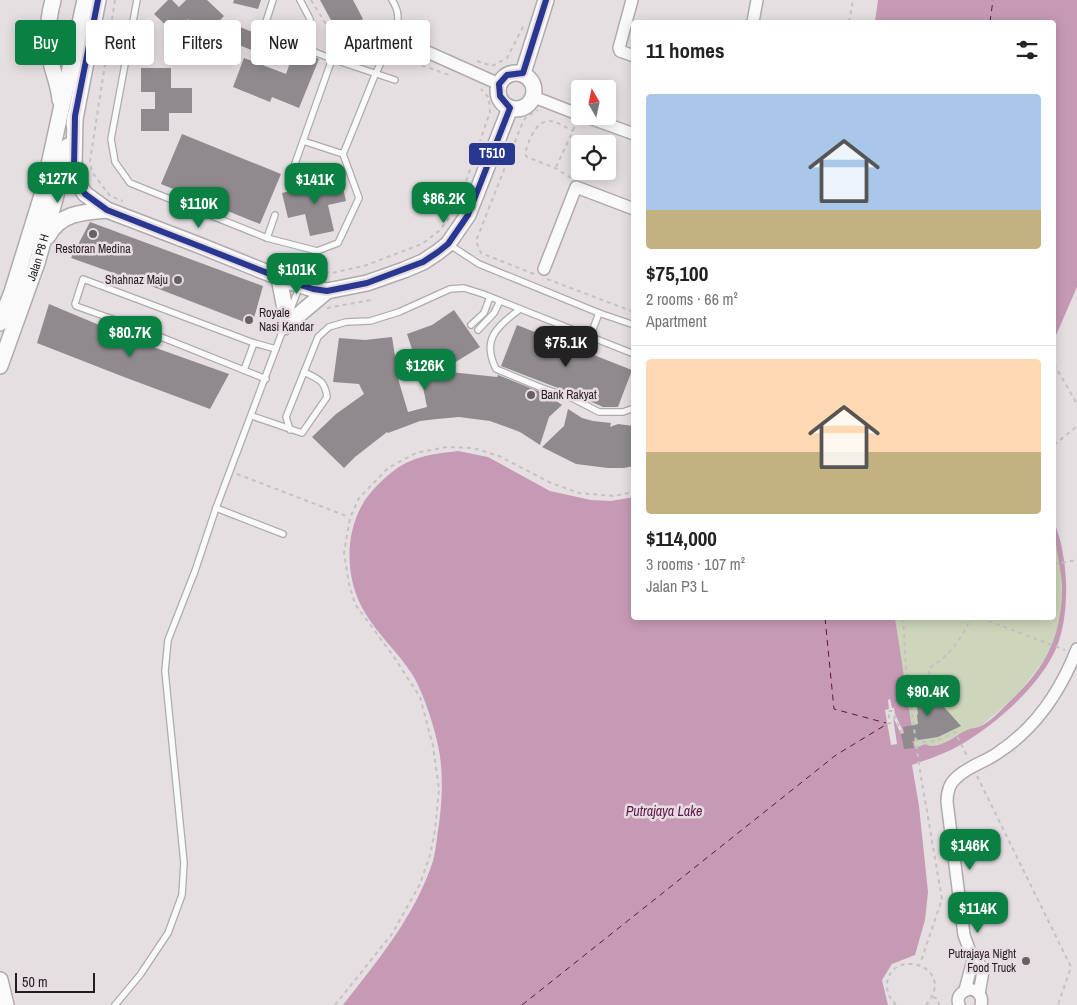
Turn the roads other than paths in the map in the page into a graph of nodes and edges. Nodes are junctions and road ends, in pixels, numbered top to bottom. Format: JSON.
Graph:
{"nodes":[{"id":1,"x":53,"y":0,"type":"edge"},
{"id":2,"x":85,"y":0,"type":"edge"},
{"id":3,"x":98,"y":0,"type":"edge"},
{"id":4,"x":137,"y":0,"type":"edge"},
{"id":5,"x":273,"y":0,"type":"edge"},
{"id":6,"x":300,"y":0,"type":"edge"},
{"id":7,"x":392,"y":0,"type":"edge"},
{"id":8,"x":546,"y":0,"type":"edge"},
{"id":9,"x":632,"y":0,"type":"edge"},
{"id":10,"x":757,"y":0,"type":"edge"},
{"id":11,"x":310,"y":19,"type":"dead end"},
{"id":12,"x":398,"y":20,"type":"edge"},
{"id":13,"x":753,"y":20,"type":"edge"},
{"id":14,"x":430,"y":53,"type":"edge"},
{"id":15,"x":631,"y":55,"type":"edge"},
{"id":16,"x":326,"y":57,"type":"edge"},
{"id":17,"x":330,"y":65,"type":"edge"},
{"id":18,"x":350,"y":65,"type":"edge"},
{"id":19,"x":380,"y":65,"type":"edge"},
{"id":20,"x":523,"y":73,"type":"junction"},
{"id":21,"x":376,"y":74,"type":"junction"},
{"id":22,"x":396,"y":80,"type":"dead end"},
{"id":23,"x":499,"y":84,"type":"junction"},
{"id":24,"x":538,"y":103,"type":"junction"},
{"id":25,"x":510,"y":108,"type":"junction"},
{"id":26,"x":571,"y":112,"type":"edge"},
{"id":27,"x":68,"y":115,"type":"junction"},
{"id":28,"x":609,"y":125,"type":"edge"},
{"id":29,"x":631,"y":133,"type":"edge"},
{"id":30,"x":303,"y":141,"type":"junction"},
{"id":31,"x":343,"y":154,"type":"junction"},
{"id":32,"x":292,"y":172,"type":"dead end"},
{"id":33,"x":631,"y":208,"type":"edge"},
{"id":34,"x":107,"y":210,"type":"junction"},
{"id":35,"x":275,"y":215,"type":"dead end"},
{"id":36,"x":267,"y":238,"type":"junction"},
{"id":37,"x":448,"y":244,"type":"junction"},
{"id":38,"x":42,"y":248,"type":"junction"},
{"id":39,"x":541,"y":274,"type":"road end"},
{"id":40,"x":279,"y":278,"type":"junction"},
{"id":41,"x":300,"y":285,"type":"junction"},
{"id":42,"x":328,"y":291,"type":"junction"},
{"id":43,"x":490,"y":297,"type":"junction"},
{"id":44,"x":500,"y":301,"type":"junction"},
{"id":45,"x":520,"y":309,"type":"junction"},
{"id":46,"x":599,"y":313,"type":"junction"},
{"id":47,"x":0,"y":323,"type":"edge"},
{"id":48,"x":286,"y":323,"type":"junction"},
{"id":49,"x":631,"y":324,"type":"edge"},
{"id":50,"x":471,"y":325,"type":"dead end"},
{"id":51,"x":478,"y":330,"type":"dead end"},
{"id":52,"x":590,"y":337,"type":"junction"},
{"id":53,"x":254,"y":343,"type":"junction"},
{"id":54,"x":276,"y":349,"type":"junction"},
{"id":55,"x":631,"y":353,"type":"edge"},
{"id":56,"x":0,"y":366,"type":"edge"},
{"id":57,"x":244,"y":370,"type":"junction"},
{"id":58,"x":304,"y":372,"type":"junction"},
{"id":59,"x":266,"y":379,"type":"junction"},
{"id":60,"x":631,"y":409,"type":"edge"},
{"id":61,"x":252,"y":416,"type":"junction"},
{"id":62,"x":286,"y":417,"type":"junction"},
{"id":63,"x":268,"y":423,"type":"junction"},
{"id":64,"x":290,"y":430,"type":"junction"},
{"id":65,"x":216,"y":508,"type":"junction"},
{"id":66,"x":283,"y":534,"type":"dead end"},
{"id":67,"x":1077,"y":649,"type":"edge"},
{"id":68,"x":973,"y":960,"type":"junction"},
{"id":69,"x":0,"y":980,"type":"edge"},
{"id":70,"x":965,"y":990,"type":"junction"},
{"id":71,"x":980,"y":999,"type":"edge"},
{"id":72,"x":6,"y":1005,"type":"edge"},
{"id":73,"x":115,"y":1005,"type":"edge"},
{"id":74,"x":958,"y":1005,"type":"edge"}],
"edges":[{"from":1,"to":27,"type":"street"},
{"from":2,"to":27,"type":"street","name":"Jalan P8 H"},
{"from":3,"to":27,"type":"street","name":"Jalan P8 H"},
{"from":4,"to":36,"type":"lane"},
{"from":5,"to":16,"type":"lane"},
{"from":6,"to":11,"type":"lane"},
{"from":7,"to":12,"type":"lane"},
{"from":8,"to":20,"type":"street"},
{"from":9,"to":15,"type":"street"},
{"from":10,"to":13,"type":"street"},
{"from":14,"to":23,"type":"street"},
{"from":17,"to":30,"type":"lane"},
{"from":18,"to":21,"type":"lane"},
{"from":19,"to":21,"type":"lane"},
{"from":20,"to":23,"type":"street"},
{"from":20,"to":24,"type":"street"},
{"from":21,"to":22,"type":"lane"},
{"from":21,"to":31,"type":"lane"},
{"from":23,"to":25,"type":"street"},
{"from":24,"to":25,"type":"street"},
{"from":24,"to":26,"type":"street"},
{"from":25,"to":37,"type":"street"},
{"from":27,"to":34,"type":"street"},
{"from":27,"to":38,"type":"street","name":"Jalan P8 H"},
{"from":27,"to":47,"type":"street","name":"Jalan P8 H"},
{"from":28,"to":29,"type":"street"},
{"from":30,"to":31,"type":"lane"},
{"from":30,"to":32,"type":"lane"},
{"from":31,"to":36,"type":"lane"},
{"from":33,"to":39,"type":"street"},
{"from":34,"to":38,"type":"street"},
{"from":34,"to":40,"type":"street"},
{"from":35,"to":36,"type":"lane"},
{"from":37,"to":42,"type":"street"},
{"from":37,"to":46,"type":"lane"},
{"from":38,"to":56,"type":"street","name":"Jalan P8 H"},
{"from":40,"to":41,"type":"street"},
{"from":40,"to":48,"type":"street"},
{"from":41,"to":42,"type":"street"},
{"from":41,"to":48,"type":"lane"},
{"from":42,"to":48,"type":"street"},
{"from":43,"to":44,"type":"lane"},
{"from":43,"to":50,"type":"lane"},
{"from":43,"to":58,"type":"lane"},
{"from":44,"to":45,"type":"lane"},
{"from":44,"to":51,"type":"lane"},
{"from":45,"to":52,"type":"lane"},
{"from":45,"to":60,"type":"lane"},
{"from":46,"to":49,"type":"lane"},
{"from":46,"to":52,"type":"lane"},
{"from":48,"to":54,"type":"lane"},
{"from":52,"to":55,"type":"lane"},
{"from":53,"to":54,"type":"lane"},
{"from":53,"to":57,"type":"lane"},
{"from":53,"to":57,"type":"lane"},
{"from":54,"to":59,"type":"lane"},
{"from":57,"to":59,"type":"lane"},
{"from":58,"to":62,"type":"lane"},
{"from":58,"to":64,"type":"lane"},
{"from":59,"to":61,"type":"lane"},
{"from":61,"to":63,"type":"lane"},
{"from":61,"to":65,"type":"lane"},
{"from":62,"to":63,"type":"lane"},
{"from":62,"to":64,"type":"lane"},
{"from":63,"to":64,"type":"lane"},
{"from":65,"to":66,"type":"lane"},
{"from":65,"to":73,"type":"lane"},
{"from":67,"to":68,"type":"street"},
{"from":68,"to":70,"type":"street"},
{"from":68,"to":71,"type":"street"},
{"from":69,"to":72,"type":"street"},
{"from":70,"to":71,"type":"street"},
{"from":70,"to":74,"type":"street"}]}
